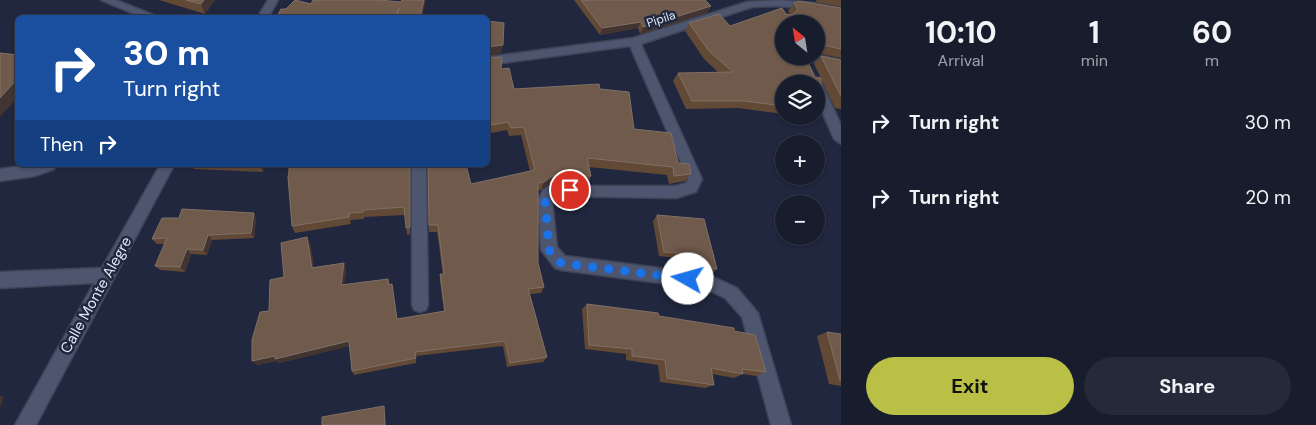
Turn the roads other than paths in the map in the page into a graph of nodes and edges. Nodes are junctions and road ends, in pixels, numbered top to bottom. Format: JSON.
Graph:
{"nodes":[{"id":1,"x":106,"y":0,"type":"edge"},
{"id":2,"x":274,"y":0,"type":"edge"},
{"id":3,"x":777,"y":3,"type":"junction"},
{"id":4,"x":841,"y":12,"type":"edge"},
{"id":5,"x":148,"y":15,"type":"edge"},
{"id":6,"x":264,"y":15,"type":"edge"},
{"id":7,"x":783,"y":15,"type":"edge"},
{"id":8,"x":634,"y":42,"type":"junction"},
{"id":9,"x":490,"y":61,"type":"edge"},
{"id":10,"x":825,"y":61,"type":"edge"},
{"id":11,"x":841,"y":64,"type":"edge"},
{"id":12,"x":825,"y":104,"type":"edge"},
{"id":13,"x":841,"y":139,"type":"edge"},
{"id":14,"x":43,"y":167,"type":"edge"},
{"id":15,"x":166,"y":167,"type":"edge"},
{"id":16,"x":419,"y":167,"type":"edge"},
{"id":17,"x":0,"y":175,"type":"edge"},
{"id":18,"x":106,"y":275,"type":"junction"},
{"id":19,"x":0,"y":280,"type":"edge"},
{"id":20,"x":420,"y":304,"type":"dead end"},
{"id":21,"x":25,"y":425,"type":"edge"},
{"id":22,"x":781,"y":425,"type":"edge"}],
"edges":[{"from":1,"to":5,"type":"street"},
{"from":2,"to":6,"type":"street"},
{"from":3,"to":4,"type":"street","name":"Pipila"},
{"from":3,"to":7,"type":"street"},
{"from":3,"to":8,"type":"street","name":"Pipila"},
{"from":8,"to":9,"type":"street","name":"Pipila"},
{"from":8,"to":22,"type":"street"},
{"from":10,"to":11,"type":"street"},
{"from":12,"to":13,"type":"street"},
{"from":14,"to":17,"type":"street"},
{"from":15,"to":18,"type":"street","name":"Calle Monte Alegre"},
{"from":16,"to":20,"type":"street"},
{"from":18,"to":19,"type":"street"},
{"from":18,"to":21,"type":"street","name":"Calle Monte Alegre"}]}
